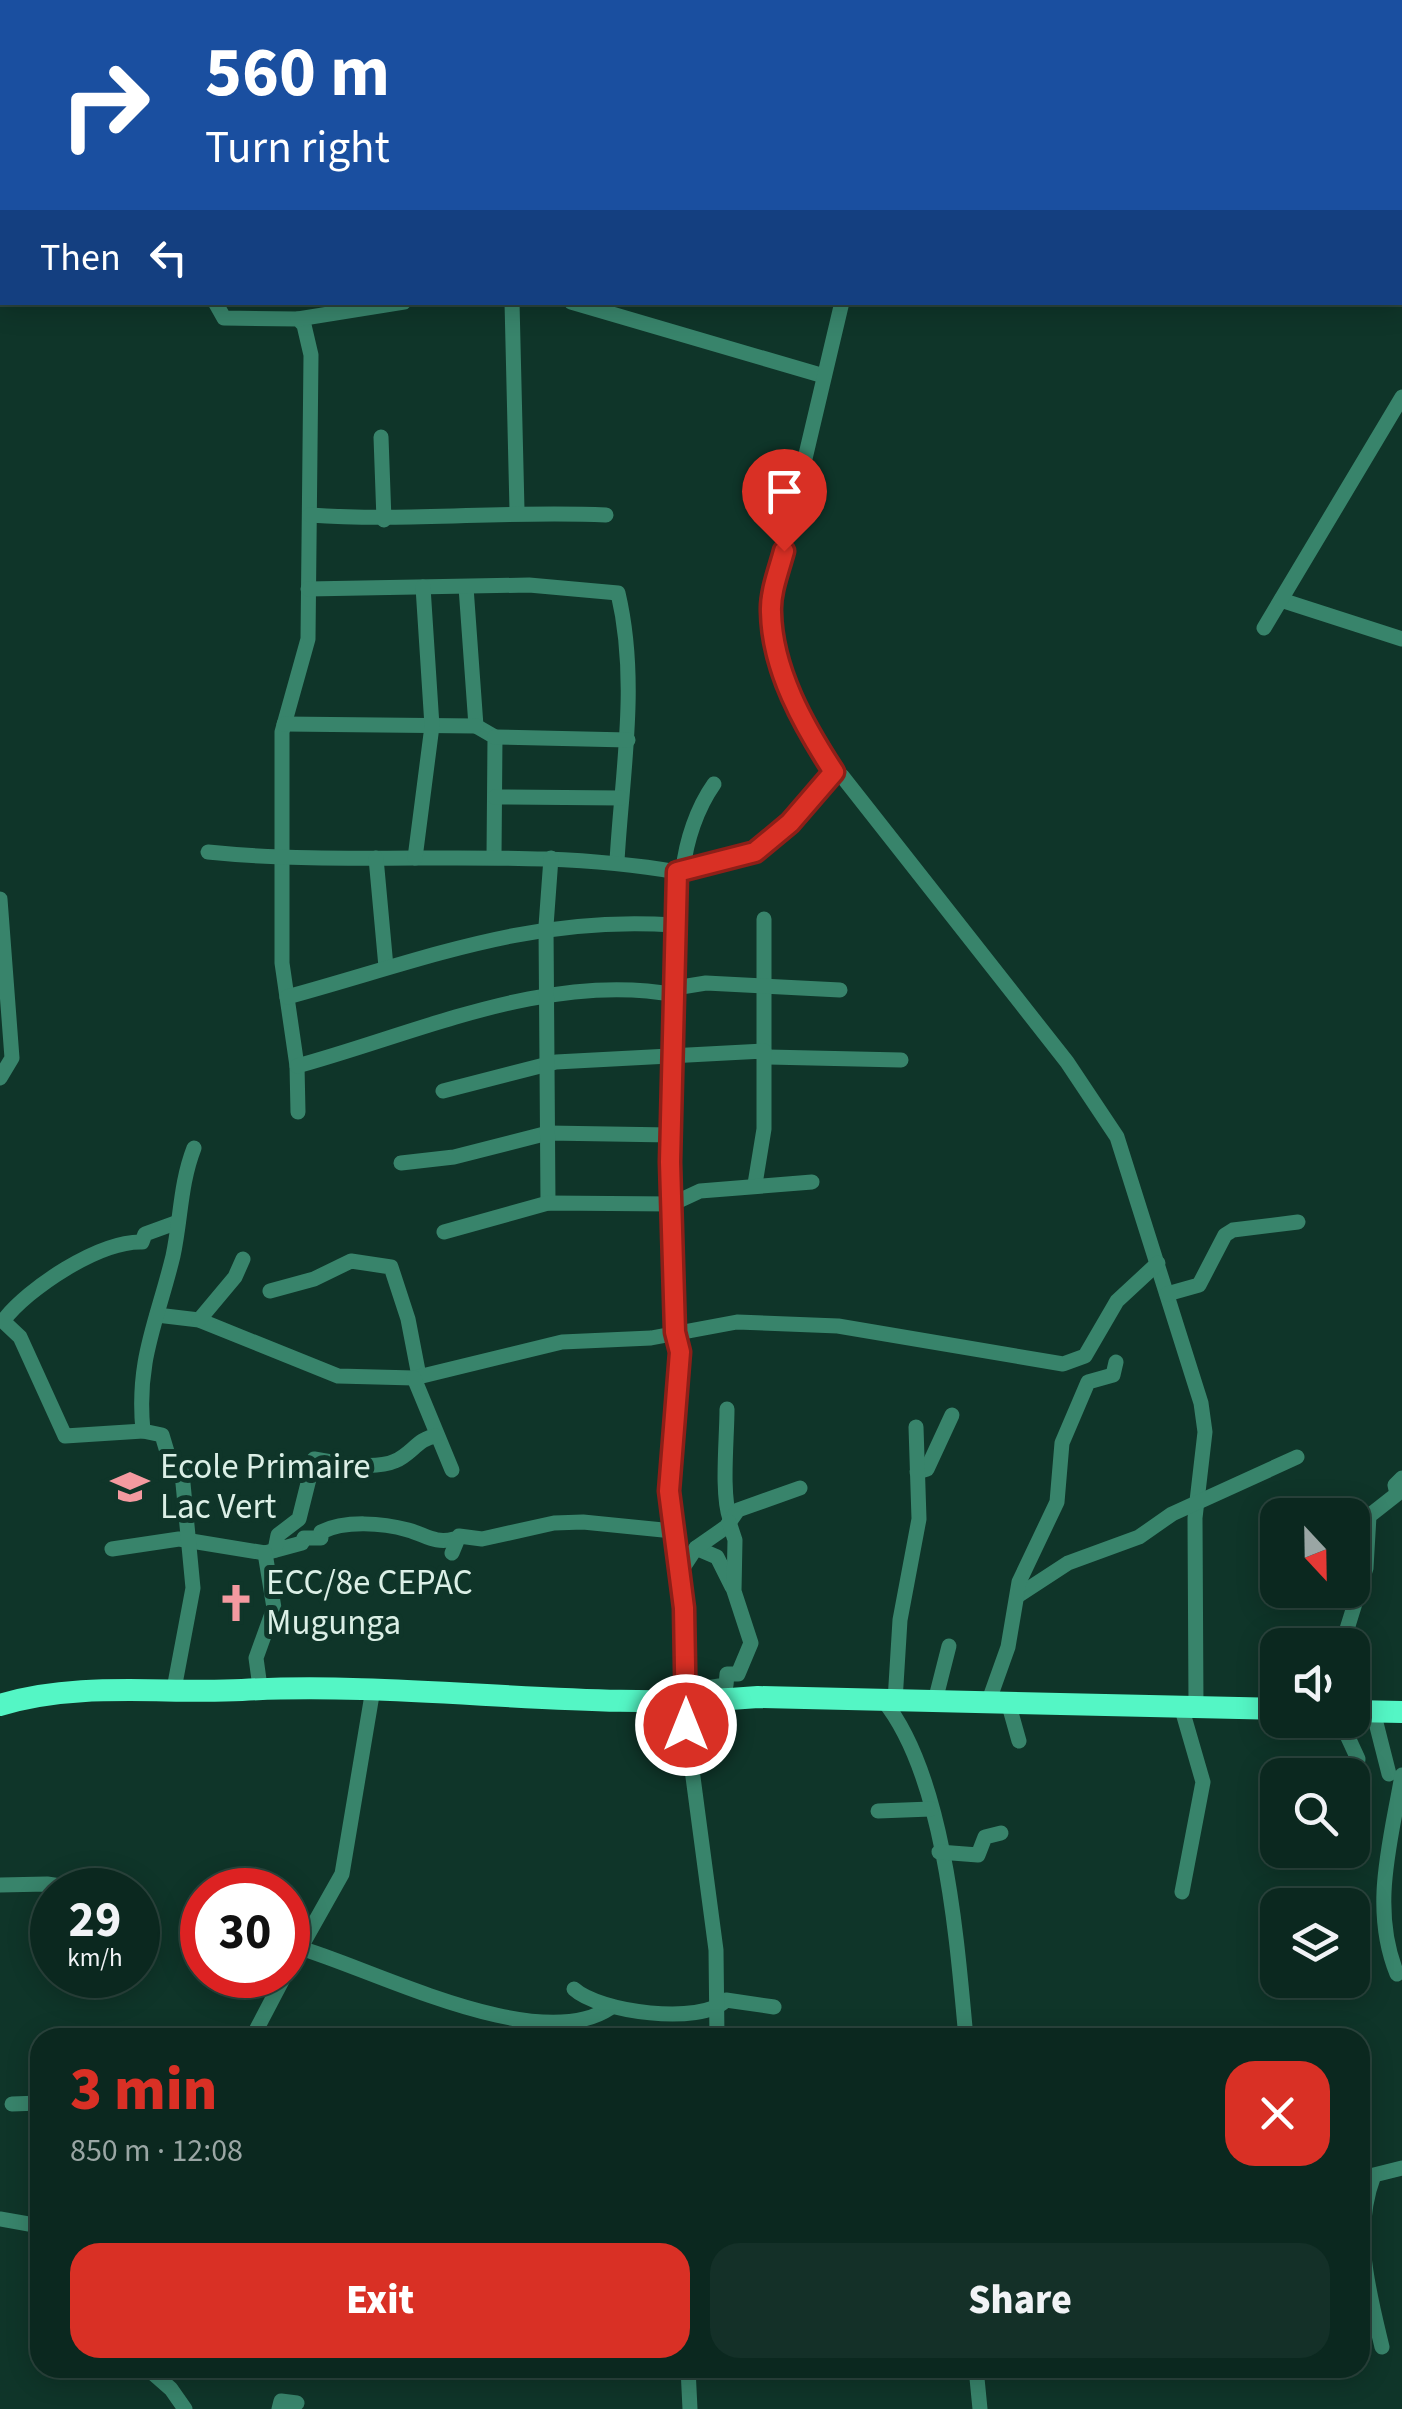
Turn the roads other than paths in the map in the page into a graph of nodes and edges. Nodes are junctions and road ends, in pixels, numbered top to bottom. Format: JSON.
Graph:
{"nodes":[{"id":1,"x":217,"y":305,"type":"edge"},
{"id":2,"x":385,"y":305,"type":"edge"},
{"id":3,"x":512,"y":305,"type":"edge"},
{"id":4,"x":581,"y":305,"type":"edge"},
{"id":5,"x":841,"y":305,"type":"edge"},
{"id":6,"x":298,"y":319,"type":"junction"},
{"id":7,"x":824,"y":376,"type":"junction"},
{"id":8,"x":1402,"y":397,"type":"edge"},
{"id":9,"x":381,"y":437,"type":"dead end"},
{"id":10,"x":517,"y":510,"type":"junction"},
{"id":11,"x":310,"y":515,"type":"junction"},
{"id":12,"x":606,"y":515,"type":"dead end"},
{"id":13,"x":384,"y":520,"type":"junction"},
{"id":14,"x":466,"y":586,"type":"junction"},
{"id":15,"x":424,"y":587,"type":"junction"},
{"id":16,"x":308,"y":589,"type":"junction"},
{"id":17,"x":1281,"y":600,"type":"junction"},
{"id":18,"x":1264,"y":628,"type":"dead end"},
{"id":19,"x":1402,"y":639,"type":"edge"},
{"id":20,"x":284,"y":724,"type":"junction"},
{"id":21,"x":432,"y":726,"type":"junction"},
{"id":22,"x":476,"y":726,"type":"junction"},
{"id":23,"x":495,"y":737,"type":"junction"},
{"id":24,"x":628,"y":740,"type":"junction"},
{"id":25,"x":834,"y":772,"type":"junction"},
{"id":26,"x":714,"y":784,"type":"dead end"},
{"id":27,"x":494,"y":797,"type":"junction"},
{"id":28,"x":620,"y":798,"type":"junction"},
{"id":29,"x":208,"y":852,"type":"dead end"},
{"id":30,"x":494,"y":857,"type":"junction"},
{"id":31,"x":376,"y":858,"type":"junction"},
{"id":32,"x":415,"y":858,"type":"junction"},
{"id":33,"x":551,"y":858,"type":"junction"},
{"id":34,"x":280,"y":859,"type":"junction"},
{"id":35,"x":617,"y":861,"type":"junction"},
{"id":36,"x":680,"y":871,"type":"junction"},
{"id":37,"x":0,"y":900,"type":"edge"},
{"id":38,"x":764,"y":919,"type":"dead end"},
{"id":39,"x":674,"y":925,"type":"junction"},
{"id":40,"x":546,"y":926,"type":"junction"},
{"id":41,"x":386,"y":967,"type":"junction"},
{"id":42,"x":765,"y":985,"type":"junction"},
{"id":43,"x":840,"y":990,"type":"dead end"},
{"id":44,"x":675,"y":992,"type":"junction"},
{"id":45,"x":287,"y":997,"type":"junction"},
{"id":46,"x":548,"y":998,"type":"junction"},
{"id":47,"x":672,"y":1054,"type":"junction"},
{"id":48,"x":766,"y":1054,"type":"junction"},
{"id":49,"x":900,"y":1060,"type":"dead end"},
{"id":50,"x":548,"y":1064,"type":"junction"},
{"id":51,"x":297,"y":1066,"type":"junction"},
{"id":52,"x":0,"y":1078,"type":"edge"},
{"id":53,"x":442,"y":1091,"type":"dead end"},
{"id":54,"x":298,"y":1112,"type":"dead end"},
{"id":55,"x":548,"y":1133,"type":"junction"},
{"id":56,"x":671,"y":1135,"type":"junction"},
{"id":57,"x":194,"y":1148,"type":"dead end"},
{"id":58,"x":401,"y":1162,"type":"dead end"},
{"id":59,"x":812,"y":1182,"type":"dead end"},
{"id":60,"x":755,"y":1184,"type":"junction"},
{"id":61,"x":548,"y":1203,"type":"junction"},
{"id":62,"x":672,"y":1204,"type":"junction"},
{"id":63,"x":178,"y":1222,"type":"junction"},
{"id":64,"x":1298,"y":1222,"type":"dead end"},
{"id":65,"x":444,"y":1232,"type":"dead end"},
{"id":66,"x":243,"y":1259,"type":"dead end"},
{"id":67,"x":1158,"y":1263,"type":"junction"},
{"id":68,"x":270,"y":1291,"type":"dead end"},
{"id":69,"x":1167,"y":1294,"type":"junction"},
{"id":70,"x":157,"y":1315,"type":"junction"},
{"id":71,"x":199,"y":1320,"type":"junction"},
{"id":72,"x":675,"y":1332,"type":"junction"},
{"id":73,"x":1116,"y":1362,"type":"dead end"},
{"id":74,"x":416,"y":1377,"type":"junction"},
{"id":75,"x":727,"y":1408,"type":"dead end"},
{"id":76,"x":952,"y":1415,"type":"dead end"},
{"id":77,"x":916,"y":1427,"type":"dead end"},
{"id":78,"x":143,"y":1432,"type":"junction"},
{"id":79,"x":436,"y":1436,"type":"junction"},
{"id":80,"x":1297,"y":1457,"type":"dead end"},
{"id":81,"x":452,"y":1470,"type":"dead end"},
{"id":82,"x":918,"y":1472,"type":"junction"},
{"id":83,"x":1402,"y":1478,"type":"edge"},
{"id":84,"x":800,"y":1488,"type":"dead end"},
{"id":85,"x":1197,"y":1505,"type":"junction"},
{"id":86,"x":730,"y":1520,"type":"junction"},
{"id":87,"x":673,"y":1531,"type":"junction"},
{"id":88,"x":188,"y":1543,"type":"junction"},
{"id":89,"x":696,"y":1548,"type":"junction"},
{"id":90,"x":112,"y":1549,"type":"dead end"},
{"id":91,"x":270,"y":1551,"type":"junction"},
{"id":92,"x":680,"y":1574,"type":"junction"},
{"id":93,"x":734,"y":1590,"type":"junction"},
{"id":94,"x":1019,"y":1594,"type":"junction"},
{"id":95,"x":1347,"y":1628,"type":"edge"},
{"id":96,"x":949,"y":1646,"type":"dead end"},
{"id":97,"x":260,"y":1687,"type":"junction"},
{"id":98,"x":374,"y":1688,"type":"junction"},
{"id":99,"x":174,"y":1689,"type":"junction"},
{"id":100,"x":685,"y":1697,"type":"junction"},
{"id":101,"x":889,"y":1700,"type":"junction"},
{"id":102,"x":934,"y":1701,"type":"junction"},
{"id":103,"x":998,"y":1702,"type":"junction"},
{"id":104,"x":0,"y":1704,"type":"edge"},
{"id":105,"x":1189,"y":1706,"type":"junction"},
{"id":106,"x":1260,"y":1708,"type":"edge"},
{"id":107,"x":1370,"y":1711,"type":"edge"},
{"id":108,"x":1402,"y":1712,"type":"edge"},
{"id":109,"x":1370,"y":1725,"type":"edge"},
{"id":110,"x":1019,"y":1741,"type":"dead end"},
{"id":111,"x":1395,"y":1774,"type":"edge"},
{"id":112,"x":931,"y":1809,"type":"junction"},
{"id":113,"x":878,"y":1811,"type":"dead end"},
{"id":114,"x":1001,"y":1833,"type":"dead end"},
{"id":115,"x":940,"y":1852,"type":"junction"},
{"id":116,"x":30,"y":1884,"type":"edge"},
{"id":117,"x":0,"y":1885,"type":"edge"},
{"id":118,"x":1182,"y":1892,"type":"dead end"},
{"id":119,"x":310,"y":1930,"type":"edge"},
{"id":120,"x":310,"y":1951,"type":"edge"},
{"id":121,"x":1397,"y":1974,"type":"dead end"},
{"id":122,"x":574,"y":1989,"type":"dead end"},
{"id":123,"x":273,"y":1998,"type":"edge"},
{"id":124,"x":610,"y":2008,"type":"junction"},
{"id":125,"x":774,"y":2008,"type":"dead end"},
{"id":126,"x":717,"y":2009,"type":"junction"},
{"id":127,"x":257,"y":2028,"type":"edge"},
{"id":128,"x":717,"y":2028,"type":"edge"},
{"id":129,"x":965,"y":2028,"type":"edge"},
{"id":130,"x":30,"y":2103,"type":"edge"},
{"id":131,"x":12,"y":2104,"type":"dead end"},
{"id":132,"x":1402,"y":2168,"type":"edge"},
{"id":133,"x":1370,"y":2180,"type":"edge"},
{"id":134,"x":0,"y":2219,"type":"edge"},
{"id":135,"x":30,"y":2224,"type":"edge"},
{"id":136,"x":1370,"y":2297,"type":"edge"},
{"id":137,"x":1382,"y":2348,"type":"dead end"},
{"id":138,"x":158,"y":2378,"type":"edge"},
{"id":139,"x":688,"y":2378,"type":"edge"},
{"id":140,"x":977,"y":2378,"type":"edge"},
{"id":141,"x":297,"y":2403,"type":"dead end"},
{"id":142,"x":185,"y":2409,"type":"edge"},
{"id":143,"x":279,"y":2409,"type":"edge"},
{"id":144,"x":690,"y":2409,"type":"edge"},
{"id":145,"x":980,"y":2409,"type":"edge"}],
"edges":[{"from":1,"to":6,"type":"street"},
{"from":2,"to":6,"type":"street"},
{"from":3,"to":10,"type":"street"},
{"from":4,"to":7,"type":"street"},
{"from":5,"to":7,"type":"street"},
{"from":6,"to":11,"type":"street"},
{"from":7,"to":25,"type":"street"},
{"from":8,"to":17,"type":"street"},
{"from":9,"to":13,"type":"street"},
{"from":10,"to":12,"type":"street"},
{"from":10,"to":13,"type":"street"},
{"from":11,"to":13,"type":"street"},
{"from":11,"to":16,"type":"street"},
{"from":14,"to":15,"type":"street"},
{"from":14,"to":22,"type":"street"},
{"from":14,"to":24,"type":"street"},
{"from":15,"to":16,"type":"street"},
{"from":15,"to":21,"type":"street"},
{"from":16,"to":20,"type":"street"},
{"from":17,"to":18,"type":"street"},
{"from":17,"to":19,"type":"street"},
{"from":20,"to":21,"type":"street"},
{"from":20,"to":34,"type":"street"},
{"from":21,"to":22,"type":"street"},
{"from":21,"to":32,"type":"street"},
{"from":22,"to":23,"type":"street"},
{"from":23,"to":24,"type":"street"},
{"from":23,"to":27,"type":"street"},
{"from":24,"to":28,"type":"street"},
{"from":25,"to":36,"type":"street"},
{"from":25,"to":67,"type":"street"},
{"from":26,"to":36,"type":"street"},
{"from":27,"to":28,"type":"street"},
{"from":27,"to":30,"type":"street"},
{"from":28,"to":35,"type":"street"},
{"from":29,"to":34,"type":"street"},
{"from":30,"to":32,"type":"street"},
{"from":30,"to":33,"type":"street"},
{"from":31,"to":32,"type":"street"},
{"from":31,"to":34,"type":"street"},
{"from":31,"to":41,"type":"street"},
{"from":33,"to":35,"type":"street"},
{"from":33,"to":40,"type":"street"},
{"from":34,"to":45,"type":"street"},
{"from":35,"to":36,"type":"street"},
{"from":36,"to":39,"type":"street"},
{"from":37,"to":52,"type":"street"},
{"from":38,"to":42,"type":"street"},
{"from":39,"to":40,"type":"street"},
{"from":39,"to":44,"type":"street"},
{"from":40,"to":41,"type":"street"},
{"from":40,"to":46,"type":"street"},
{"from":41,"to":45,"type":"street"},
{"from":42,"to":43,"type":"street"},
{"from":42,"to":44,"type":"street"},
{"from":42,"to":48,"type":"street"},
{"from":44,"to":46,"type":"street"},
{"from":44,"to":47,"type":"street"},
{"from":45,"to":51,"type":"street"},
{"from":46,"to":50,"type":"street"},
{"from":46,"to":51,"type":"street"},
{"from":47,"to":48,"type":"street"},
{"from":47,"to":50,"type":"street"},
{"from":47,"to":56,"type":"street"},
{"from":48,"to":49,"type":"street"},
{"from":48,"to":60,"type":"street"},
{"from":50,"to":53,"type":"street"},
{"from":50,"to":55,"type":"street"},
{"from":51,"to":54,"type":"street"},
{"from":55,"to":56,"type":"street"},
{"from":55,"to":58,"type":"street"},
{"from":55,"to":61,"type":"street"},
{"from":56,"to":62,"type":"street"},
{"from":57,"to":63,"type":"street"},
{"from":59,"to":60,"type":"street"},
{"from":60,"to":62,"type":"street"},
{"from":61,"to":62,"type":"street"},
{"from":61,"to":65,"type":"street"},
{"from":62,"to":72,"type":"street"},
{"from":63,"to":70,"type":"street"},
{"from":63,"to":78,"type":"street"},
{"from":64,"to":69,"type":"street"},
{"from":66,"to":71,"type":"street"},
{"from":67,"to":69,"type":"street"},
{"from":67,"to":72,"type":"street"},
{"from":68,"to":74,"type":"street"},
{"from":69,"to":85,"type":"street"},
{"from":70,"to":71,"type":"street"},
{"from":70,"to":78,"type":"street"},
{"from":71,"to":74,"type":"street"},
{"from":72,"to":74,"type":"street"},
{"from":72,"to":87,"type":"street"},
{"from":73,"to":94,"type":"street"},
{"from":74,"to":79,"type":"street"},
{"from":75,"to":86,"type":"street"},
{"from":76,"to":82,"type":"street"},
{"from":77,"to":82,"type":"street"},
{"from":78,"to":88,"type":"street"},
{"from":79,"to":81,"type":"street"},
{"from":79,"to":91,"type":"street"},
{"from":80,"to":85,"type":"street"},
{"from":82,"to":101,"type":"street"},
{"from":83,"to":95,"type":"street"},
{"from":84,"to":86,"type":"street"},
{"from":85,"to":94,"type":"street"},
{"from":85,"to":105,"type":"street"},
{"from":86,"to":89,"type":"street"},
{"from":86,"to":93,"type":"street"},
{"from":87,"to":91,"type":"street"},
{"from":87,"to":92,"type":"street"},
{"from":88,"to":90,"type":"street"},
{"from":88,"to":91,"type":"street"},
{"from":88,"to":99,"type":"street"},
{"from":89,"to":92,"type":"street"},
{"from":89,"to":93,"type":"street"},
{"from":91,"to":97,"type":"street"},
{"from":92,"to":100,"type":"street"},
{"from":93,"to":100,"type":"street"},
{"from":94,"to":103,"type":"street"},
{"from":96,"to":102,"type":"street"},
{"from":97,"to":98,"type":"highway"},
{"from":97,"to":99,"type":"highway"},
{"from":98,"to":100,"type":"highway"},
{"from":98,"to":119,"type":"street"},
{"from":99,"to":104,"type":"highway"},
{"from":100,"to":101,"type":"highway"},
{"from":100,"to":126,"type":"street"},
{"from":101,"to":102,"type":"highway"},
{"from":101,"to":112,"type":"street"},
{"from":102,"to":103,"type":"highway"},
{"from":103,"to":105,"type":"highway"},
{"from":103,"to":110,"type":"street"},
{"from":105,"to":106,"type":"highway"},
{"from":105,"to":118,"type":"street"},
{"from":107,"to":108,"type":"highway"},
{"from":109,"to":111,"type":"street"},
{"from":111,"to":121,"type":"street"},
{"from":112,"to":113,"type":"street"},
{"from":112,"to":115,"type":"street"},
{"from":114,"to":115,"type":"street"},
{"from":115,"to":129,"type":"street"},
{"from":116,"to":117,"type":"street"},
{"from":120,"to":124,"type":"street"},
{"from":122,"to":124,"type":"street"},
{"from":123,"to":127,"type":"street"},
{"from":124,"to":126,"type":"street"},
{"from":125,"to":126,"type":"street"},
{"from":126,"to":128,"type":"street"},
{"from":130,"to":131,"type":"street"},
{"from":132,"to":133,"type":"street"},
{"from":134,"to":135,"type":"street"},
{"from":136,"to":137,"type":"street"},
{"from":138,"to":142,"type":"street"},
{"from":139,"to":144,"type":"street"},
{"from":140,"to":145,"type":"street"},
{"from":141,"to":143,"type":"street"}]}
